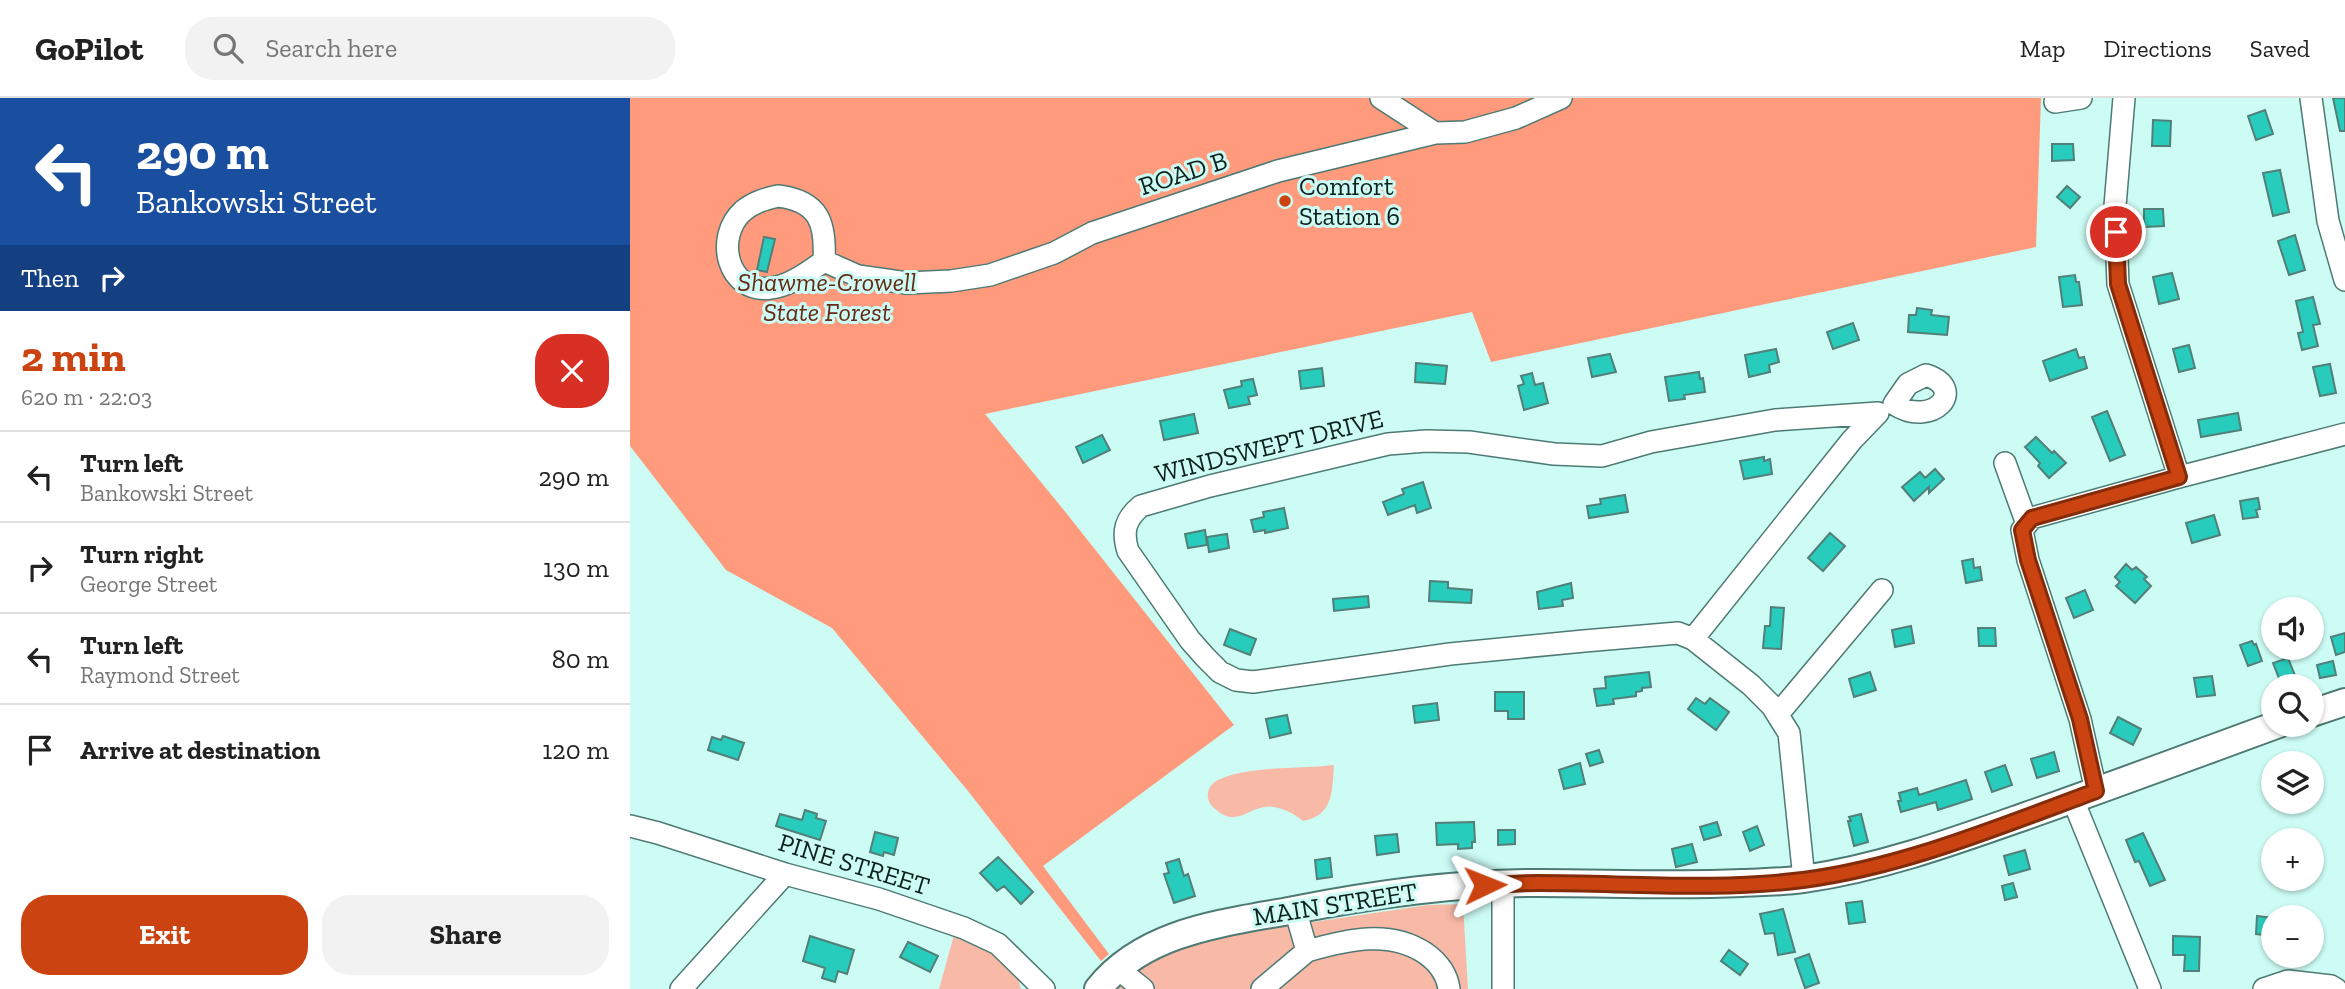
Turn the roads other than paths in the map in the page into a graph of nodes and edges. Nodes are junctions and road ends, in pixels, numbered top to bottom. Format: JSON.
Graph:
{"nodes":[{"id":1,"x":1381,"y":98,"type":"edge"},
{"id":2,"x":1561,"y":98,"type":"edge"},
{"id":3,"x":2081,"y":98,"type":"edge"},
{"id":4,"x":2124,"y":98,"type":"edge"},
{"id":5,"x":2311,"y":98,"type":"edge"},
{"id":6,"x":2055,"y":102,"type":"dead end"},
{"id":7,"x":1435,"y":133,"type":"junction"},
{"id":8,"x":824,"y":261,"type":"junction"},
{"id":9,"x":2345,"y":280,"type":"edge"},
{"id":10,"x":2345,"y":434,"type":"edge"},
{"id":11,"x":2005,"y":463,"type":"dead end"},
{"id":12,"x":2179,"y":477,"type":"junction"},
{"id":13,"x":2027,"y":524,"type":"junction"},
{"id":14,"x":1882,"y":590,"type":"dead end"},
{"id":15,"x":1693,"y":639,"type":"junction"},
{"id":16,"x":2345,"y":702,"type":"edge"},
{"id":17,"x":2324,"y":709,"type":"edge"},
{"id":18,"x":1778,"y":714,"type":"junction"},
{"id":19,"x":2261,"y":731,"type":"edge"},
{"id":20,"x":2084,"y":795,"type":"junction"},
{"id":21,"x":630,"y":826,"type":"edge"},
{"id":22,"x":785,"y":874,"type":"junction"},
{"id":23,"x":1804,"y":879,"type":"junction"},
{"id":24,"x":1503,"y":885,"type":"junction"},
{"id":25,"x":1295,"y":909,"type":"junction"},
{"id":26,"x":1307,"y":951,"type":"junction"},
{"id":27,"x":1117,"y":968,"type":"junction"},
{"id":28,"x":681,"y":989,"type":"edge"},
{"id":29,"x":1044,"y":989,"type":"edge"},
{"id":30,"x":1098,"y":989,"type":"edge"},
{"id":31,"x":1143,"y":989,"type":"edge"},
{"id":32,"x":1262,"y":989,"type":"edge"},
{"id":33,"x":1449,"y":989,"type":"edge"},
{"id":34,"x":1503,"y":989,"type":"edge"},
{"id":35,"x":2150,"y":989,"type":"edge"},
{"id":36,"x":2264,"y":989,"type":"edge"},
{"id":37,"x":2336,"y":989,"type":"edge"}],
"edges":[{"from":1,"to":7,"type":"street"},
{"from":2,"to":7,"type":"street","name":"ROAD B"},
{"from":3,"to":6,"type":"street"},
{"from":4,"to":12,"type":"street"},
{"from":5,"to":9,"type":"street"},
{"from":7,"to":8,"type":"street","name":"ROAD B"},
{"from":8,"to":8,"type":"street"},
{"from":10,"to":12,"type":"street"},
{"from":11,"to":13,"type":"street"},
{"from":12,"to":13,"type":"street"},
{"from":13,"to":20,"type":"street"},
{"from":14,"to":18,"type":"street"},
{"from":15,"to":15,"type":"street","name":"WINDSWEPT DRIVE"},
{"from":15,"to":18,"type":"street"},
{"from":16,"to":17,"type":"main road"},
{"from":18,"to":23,"type":"street"},
{"from":19,"to":20,"type":"main road","name":"MAIN STREET"},
{"from":20,"to":23,"type":"main road","name":"MAIN STREET"},
{"from":20,"to":35,"type":"street"},
{"from":21,"to":22,"type":"street","name":"PINE STREET"},
{"from":22,"to":28,"type":"street"},
{"from":22,"to":29,"type":"street","name":"PINE STREET"},
{"from":23,"to":24,"type":"main road","name":"MAIN STREET"},
{"from":24,"to":25,"type":"main road","name":"MAIN STREET"},
{"from":24,"to":34,"type":"street"},
{"from":25,"to":26,"type":"street"},
{"from":25,"to":27,"type":"main road","name":"MAIN STREET"},
{"from":26,"to":32,"type":"street"},
{"from":26,"to":33,"type":"street"},
{"from":27,"to":30,"type":"main road","name":"MAIN STREET"},
{"from":27,"to":31,"type":"street"},
{"from":36,"to":37,"type":"street"}]}
